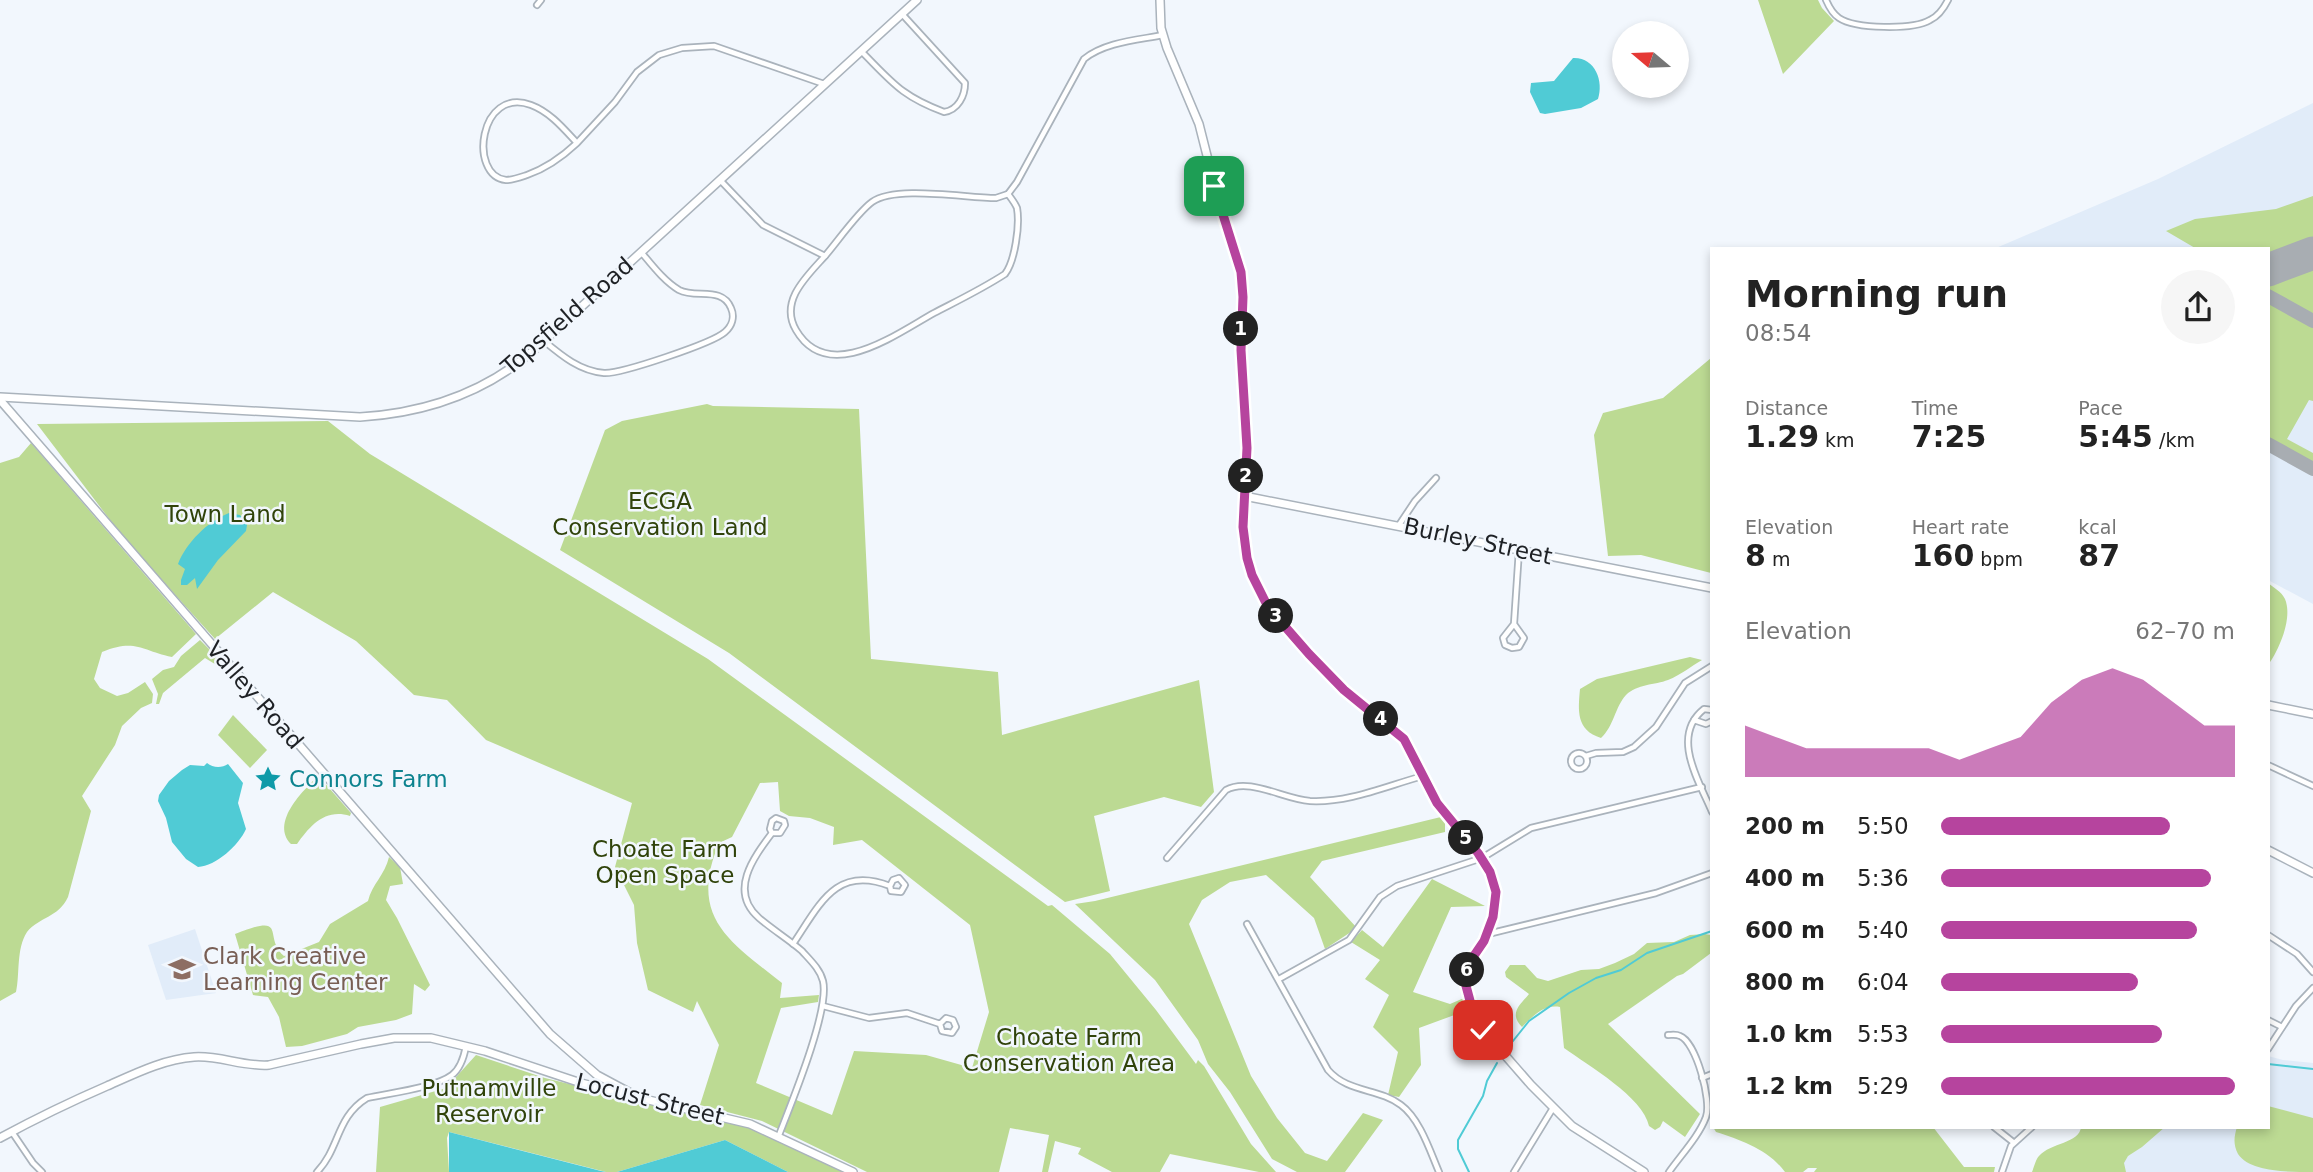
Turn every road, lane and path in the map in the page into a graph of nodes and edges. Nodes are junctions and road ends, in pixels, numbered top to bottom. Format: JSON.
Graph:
{"nodes":[{"id":1,"x":917,"y":0,"type":"edge"},
{"id":2,"x":1160,"y":0,"type":"edge"},
{"id":3,"x":1826,"y":0,"type":"edge"},
{"id":4,"x":1948,"y":0,"type":"edge"},
{"id":5,"x":902,"y":14,"type":"junction"},
{"id":6,"x":1163,"y":35,"type":"junction"},
{"id":7,"x":861,"y":50,"type":"junction"},
{"id":8,"x":824,"y":84,"type":"junction"},
{"id":9,"x":577,"y":143,"type":"junction"},
{"id":10,"x":719,"y":179,"type":"junction"},
{"id":11,"x":1008,"y":194,"type":"junction"},
{"id":12,"x":640,"y":251,"type":"junction"},
{"id":13,"x":825,"y":256,"type":"junction"},
{"id":14,"x":544,"y":341,"type":"junction"},
{"id":15,"x":0,"y":398,"type":"edge"},
{"id":16,"x":1436,"y":478,"type":"dead end"},
{"id":17,"x":1244,"y":496,"type":"junction"},
{"id":18,"x":1399,"y":525,"type":"junction"},
{"id":19,"x":1520,"y":549,"type":"junction"},
{"id":20,"x":1710,"y":588,"type":"edge"},
{"id":21,"x":1514,"y":624,"type":"junction"},
{"id":22,"x":1710,"y":667,"type":"edge"},
{"id":23,"x":2270,"y":705,"type":"edge"},
{"id":24,"x":1710,"y":710,"type":"edge"},
{"id":25,"x":2313,"y":714,"type":"edge"},
{"id":26,"x":1694,"y":720,"type":"junction"},
{"id":27,"x":1710,"y":722,"type":"edge"},
{"id":28,"x":1586,"y":756,"type":"dead end"},
{"id":29,"x":2270,"y":766,"type":"edge"},
{"id":30,"x":1423,"y":776,"type":"junction"},
{"id":31,"x":2313,"y":786,"type":"edge"},
{"id":32,"x":1702,"y":787,"type":"junction"},
{"id":33,"x":1710,"y":807,"type":"edge"},
{"id":34,"x":772,"y":833,"type":"dead end"},
{"id":35,"x":2270,"y":851,"type":"edge"},
{"id":36,"x":1167,"y":858,"type":"dead end"},
{"id":37,"x":1482,"y":858,"type":"junction"},
{"id":38,"x":2313,"y":873,"type":"edge"},
{"id":39,"x":1710,"y":874,"type":"edge"},
{"id":40,"x":890,"y":886,"type":"dead end"},
{"id":41,"x":1247,"y":924,"type":"dead end"},
{"id":42,"x":1487,"y":934,"type":"junction"},
{"id":43,"x":2270,"y":937,"type":"edge"},
{"id":44,"x":793,"y":944,"type":"junction"},
{"id":45,"x":2313,"y":972,"type":"edge"},
{"id":46,"x":1279,"y":979,"type":"junction"},
{"id":47,"x":2313,"y":988,"type":"edge"},
{"id":48,"x":823,"y":1006,"type":"junction"},
{"id":49,"x":2270,"y":1021,"type":"edge"},
{"id":50,"x":940,"y":1024,"type":"dead end"},
{"id":51,"x":2282,"y":1027,"type":"junction"},
{"id":52,"x":1668,"y":1035,"type":"dead end"},
{"id":53,"x":466,"y":1046,"type":"junction"},
{"id":54,"x":2270,"y":1046,"type":"edge"},
{"id":55,"x":1710,"y":1075,"type":"edge"},
{"id":56,"x":1702,"y":1078,"type":"junction"},
{"id":57,"x":638,"y":1097,"type":"junction"},
{"id":58,"x":1554,"y":1107,"type":"junction"},
{"id":59,"x":1997,"y":1129,"type":"edge"},
{"id":60,"x":2029,"y":1129,"type":"edge"},
{"id":61,"x":12,"y":1132,"type":"junction"},
{"id":62,"x":779,"y":1135,"type":"junction"},
{"id":63,"x":0,"y":1138,"type":"edge"},
{"id":64,"x":2013,"y":1142,"type":"junction"},
{"id":65,"x":42,"y":1172,"type":"edge"},
{"id":66,"x":317,"y":1172,"type":"edge"},
{"id":67,"x":853,"y":1172,"type":"edge"},
{"id":68,"x":1439,"y":1172,"type":"edge"},
{"id":69,"x":1514,"y":1172,"type":"edge"},
{"id":70,"x":1644,"y":1172,"type":"edge"},
{"id":71,"x":1669,"y":1172,"type":"edge"},
{"id":72,"x":2002,"y":1172,"type":"edge"}],
"edges":[{"from":1,"to":5,"type":"main road","name":"Topsfield Road"},
{"from":2,"to":6,"type":"main road"},
{"from":3,"to":4,"type":"street"},
{"from":5,"to":7,"type":"main road","name":"Topsfield Road"},
{"from":5,"to":7,"type":"street"},
{"from":6,"to":11,"type":"street"},
{"from":6,"to":17,"type":"main road"},
{"from":7,"to":8,"type":"main road","name":"Topsfield Road"},
{"from":8,"to":9,"type":"street"},
{"from":8,"to":10,"type":"main road","name":"Topsfield Road"},
{"from":9,"to":9,"type":"street"},
{"from":10,"to":12,"type":"main road","name":"Topsfield Road"},
{"from":10,"to":13,"type":"street"},
{"from":11,"to":13,"type":"street"},
{"from":11,"to":13,"type":"street"},
{"from":12,"to":14,"type":"main road","name":"Topsfield Road"},
{"from":12,"to":14,"type":"street"},
{"from":14,"to":15,"type":"main road","name":"Topsfield Road"},
{"from":15,"to":57,"type":"main road","name":"Valley Road"},
{"from":16,"to":18,"type":"street"},
{"from":17,"to":18,"type":"main road","name":"Burley Street"},
{"from":17,"to":30,"type":"main road"},
{"from":18,"to":19,"type":"main road","name":"Burley Street"},
{"from":19,"to":20,"type":"main road","name":"Burley Street"},
{"from":19,"to":21,"type":"street"},
{"from":21,"to":21,"type":"street"},
{"from":22,"to":28,"type":"street"},
{"from":23,"to":25,"type":"main road"},
{"from":24,"to":26,"type":"street"},
{"from":26,"to":27,"type":"street"},
{"from":26,"to":32,"type":"street"},
{"from":29,"to":31,"type":"street"},
{"from":30,"to":36,"type":"street"},
{"from":30,"to":37,"type":"main road"},
{"from":32,"to":33,"type":"street"},
{"from":32,"to":37,"type":"street"},
{"from":34,"to":44,"type":"street"},
{"from":35,"to":38,"type":"main road"},
{"from":37,"to":42,"type":"main road"},
{"from":37,"to":46,"type":"street"},
{"from":39,"to":42,"type":"street"},
{"from":40,"to":44,"type":"street"},
{"from":41,"to":46,"type":"street"},
{"from":42,"to":58,"type":"main road"},
{"from":43,"to":45,"type":"street"},
{"from":44,"to":48,"type":"street"},
{"from":46,"to":68,"type":"street"},
{"from":47,"to":51,"type":"street"},
{"from":48,"to":50,"type":"street"},
{"from":48,"to":62,"type":"street"},
{"from":49,"to":51,"type":"street"},
{"from":51,"to":54,"type":"street"},
{"from":52,"to":56,"type":"street"},
{"from":53,"to":57,"type":"main road","name":"Locust Street"},
{"from":53,"to":61,"type":"main road","name":"Locust Street"},
{"from":53,"to":66,"type":"street"},
{"from":55,"to":56,"type":"street"},
{"from":56,"to":71,"type":"street"},
{"from":57,"to":62,"type":"main road","name":"Locust Street"},
{"from":58,"to":69,"type":"street"},
{"from":58,"to":70,"type":"main road"},
{"from":59,"to":64,"type":"street"},
{"from":60,"to":64,"type":"street"},
{"from":61,"to":63,"type":"main road","name":"Locust Street"},
{"from":61,"to":65,"type":"street"},
{"from":62,"to":67,"type":"main road","name":"Locust Street"},
{"from":64,"to":72,"type":"street"}]}
